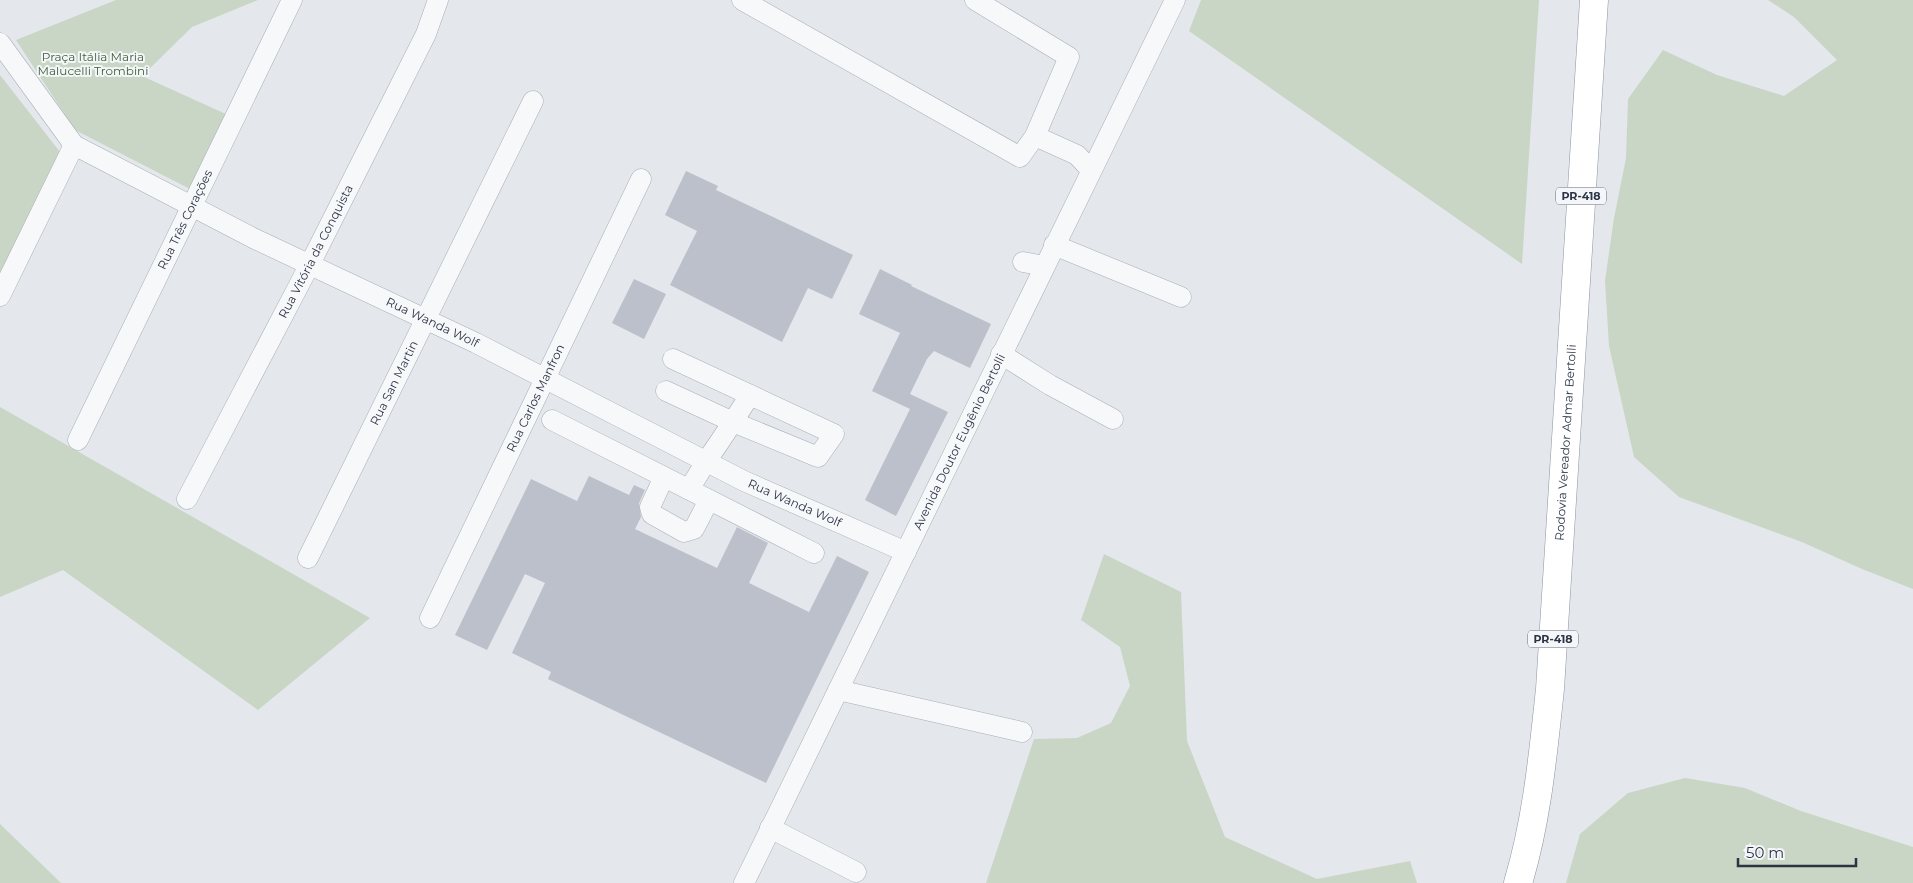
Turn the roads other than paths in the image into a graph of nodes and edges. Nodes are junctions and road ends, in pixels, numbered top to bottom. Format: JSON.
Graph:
{"nodes":[{"id":1,"x":292,"y":0,"type":"edge"},
{"id":2,"x":438,"y":0,"type":"edge"},
{"id":3,"x":742,"y":0,"type":"edge"},
{"id":4,"x":975,"y":0,"type":"edge"},
{"id":5,"x":1175,"y":0,"type":"edge"},
{"id":6,"x":1594,"y":0,"type":"edge"},
{"id":7,"x":0,"y":43,"type":"edge"},
{"id":8,"x":533,"y":101,"type":"dead end"},
{"id":9,"x":1035,"y":136,"type":"junction"},
{"id":10,"x":74,"y":145,"type":"junction"},
{"id":11,"x":1091,"y":170,"type":"junction"},
{"id":12,"x":640,"y":179,"type":"dead end"},
{"id":13,"x":193,"y":205,"type":"junction"},
{"id":14,"x":1054,"y":245,"type":"junction"},
{"id":15,"x":1024,"y":262,"type":"dead end"},
{"id":16,"x":310,"y":264,"type":"junction"},
{"id":17,"x":1044,"y":266,"type":"junction"},
{"id":18,"x":0,"y":296,"type":"edge"},
{"id":19,"x":1181,"y":297,"type":"dead end"},
{"id":20,"x":426,"y":320,"type":"junction"},
{"id":21,"x":1002,"y":354,"type":"junction"},
{"id":22,"x":673,"y":359,"type":"dead end"},
{"id":23,"x":545,"y":379,"type":"junction"},
{"id":24,"x":666,"y":391,"type":"dead end"},
{"id":25,"x":750,"y":395,"type":"junction"},
{"id":26,"x":1113,"y":419,"type":"dead end"},
{"id":27,"x":552,"y":420,"type":"dead end"},
{"id":28,"x":733,"y":422,"type":"junction"},
{"id":29,"x":78,"y":440,"type":"dead end"},
{"id":30,"x":706,"y":462,"type":"junction"},
{"id":31,"x":664,"y":477,"type":"junction"},
{"id":32,"x":688,"y":489,"type":"junction"},
{"id":33,"x":187,"y":500,"type":"dead end"},
{"id":34,"x":709,"y":500,"type":"junction"},
{"id":35,"x":906,"y":552,"type":"junction"},
{"id":36,"x":814,"y":554,"type":"dead end"},
{"id":37,"x":308,"y":558,"type":"dead end"},
{"id":38,"x":430,"y":618,"type":"dead end"},
{"id":39,"x":838,"y":690,"type":"junction"},
{"id":40,"x":1022,"y":732,"type":"dead end"},
{"id":41,"x":770,"y":828,"type":"junction"},
{"id":42,"x":856,"y":872,"type":"dead end"},
{"id":43,"x":744,"y":883,"type":"edge"},
{"id":44,"x":1518,"y":883,"type":"edge"}],
"edges":[{"from":1,"to":13,"type":"street","name":"Rua Três Corações"},
{"from":2,"to":16,"type":"street","name":"Rua Vitória da Conquista"},
{"from":3,"to":9,"type":"street"},
{"from":4,"to":9,"type":"street"},
{"from":5,"to":11,"type":"street","name":"Avenida Doutor Eugênio Bertolli"},
{"from":6,"to":44,"type":"highway","name":"Rodovia Vereador Admar Bertolli","number":"PR-418"},
{"from":7,"to":10,"type":"street","name":"Rua Wanda Wolf"},
{"from":8,"to":20,"type":"street","name":"Rua San Martin"},
{"from":9,"to":11,"type":"street"},
{"from":10,"to":13,"type":"street","name":"Rua Wanda Wolf"},
{"from":10,"to":18,"type":"street"},
{"from":11,"to":14,"type":"street","name":"Avenida Doutor Eugênio Bertolli"},
{"from":12,"to":23,"type":"street","name":"Rua Carlos Manfron"},
{"from":13,"to":16,"type":"street","name":"Rua Wanda Wolf"},
{"from":13,"to":29,"type":"street","name":"Rua Três Corações"},
{"from":14,"to":17,"type":"street","name":"Avenida Doutor Eugênio Bertolli"},
{"from":14,"to":19,"type":"street"},
{"from":15,"to":17,"type":"street"},
{"from":16,"to":20,"type":"street","name":"Rua Wanda Wolf"},
{"from":16,"to":33,"type":"street","name":"Rua Vitória da Conquista"},
{"from":17,"to":21,"type":"street","name":"Avenida Doutor Eugênio Bertolli"},
{"from":20,"to":23,"type":"street","name":"Rua Wanda Wolf"},
{"from":20,"to":37,"type":"street","name":"Rua San Martin"},
{"from":21,"to":26,"type":"street"},
{"from":21,"to":35,"type":"street","name":"Avenida Doutor Eugênio Bertolli"},
{"from":22,"to":25,"type":"street"},
{"from":23,"to":30,"type":"street","name":"Rua Wanda Wolf"},
{"from":23,"to":38,"type":"street","name":"Rua Carlos Manfron"},
{"from":24,"to":28,"type":"street"},
{"from":25,"to":28,"type":"street"},
{"from":25,"to":28,"type":"street"},
{"from":27,"to":31,"type":"street"},
{"from":28,"to":30,"type":"street"},
{"from":30,"to":32,"type":"street"},
{"from":30,"to":35,"type":"street","name":"Rua Wanda Wolf"},
{"from":31,"to":32,"type":"street"},
{"from":31,"to":34,"type":"street"},
{"from":32,"to":34,"type":"street"},
{"from":34,"to":36,"type":"street"},
{"from":35,"to":39,"type":"street","name":"Avenida Doutor Eugênio Bertolli"},
{"from":39,"to":40,"type":"street"},
{"from":39,"to":41,"type":"street","name":"Avenida Doutor Eugênio Bertolli"},
{"from":41,"to":42,"type":"street"},
{"from":41,"to":43,"type":"street","name":"Avenida Doutor Eugênio Bertolli"}]}
